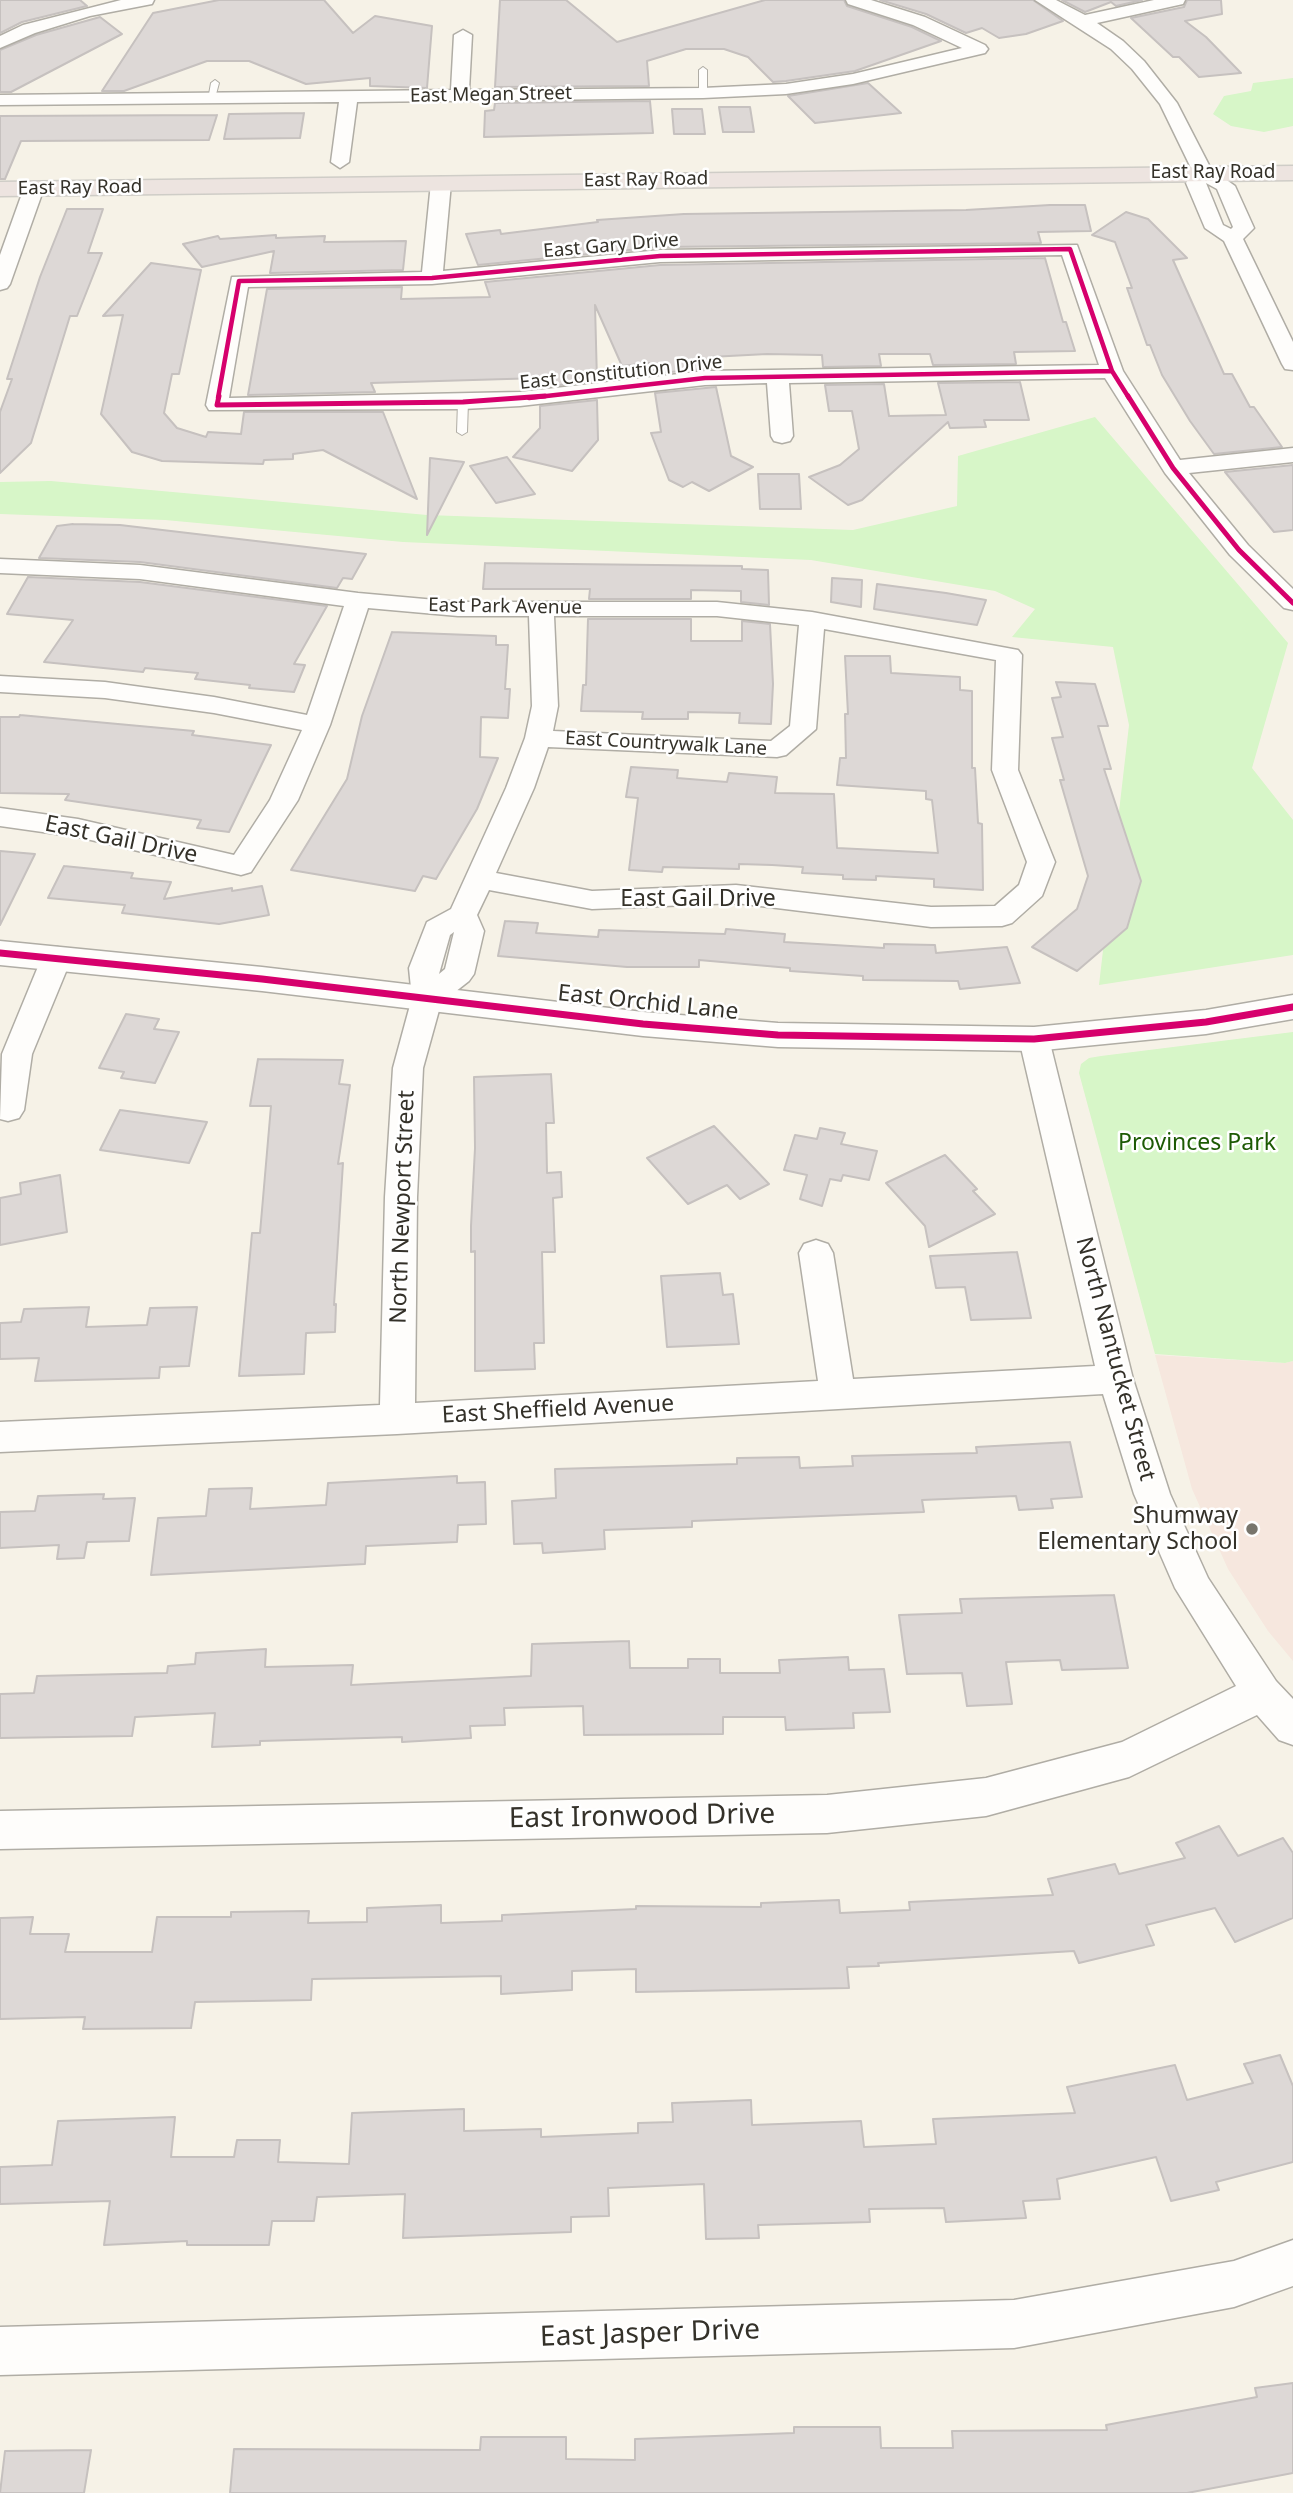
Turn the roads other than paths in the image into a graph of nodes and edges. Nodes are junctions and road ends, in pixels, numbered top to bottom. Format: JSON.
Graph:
{"nodes":[{"id":1,"x":145,"y":0,"type":"edge"},
{"id":2,"x":854,"y":0,"type":"edge"},
{"id":3,"x":1043,"y":0,"type":"edge"},
{"id":4,"x":1177,"y":0,"type":"edge"},
{"id":5,"x":1083,"y":21,"type":"junction"},
{"id":6,"x":463,"y":35,"type":"dead end"},
{"id":7,"x":0,"y":43,"type":"edge"},
{"id":8,"x":703,"y":70,"type":"dead end"},
{"id":9,"x":704,"y":93,"type":"junction"},
{"id":10,"x":460,"y":95,"type":"junction"},
{"id":11,"x":349,"y":96,"type":"junction"},
{"id":12,"x":0,"y":100,"type":"edge"},
{"id":13,"x":1166,"y":151,"type":"dead end"},
{"id":14,"x":1193,"y":151,"type":"junction"},
{"id":15,"x":1218,"y":151,"type":"dead end"},
{"id":16,"x":313,"y":162,"type":"dead end"},
{"id":17,"x":340,"y":162,"type":"junction"},
{"id":18,"x":365,"y":162,"type":"dead end"},
{"id":19,"x":1203,"y":172,"type":"junction"},
{"id":20,"x":1293,"y":173,"type":"edge"},
{"id":21,"x":441,"y":183,"type":"junction"},
{"id":22,"x":34,"y":188,"type":"junction"},
{"id":23,"x":0,"y":189,"type":"edge"},
{"id":24,"x":6,"y":250,"type":"edge"},
{"id":25,"x":432,"y":278,"type":"junction"},
{"id":26,"x":0,"y":284,"type":"edge"},
{"id":27,"x":1293,"y":364,"type":"edge"},
{"id":28,"x":1112,"y":371,"type":"junction"},
{"id":29,"x":777,"y":376,"type":"junction"},
{"id":30,"x":463,"y":402,"type":"junction"},
{"id":31,"x":217,"y":405,"type":"joint"},
{"id":32,"x":463,"y":432,"type":"dead end"},
{"id":33,"x":782,"y":436,"type":"dead end"},
{"id":34,"x":1293,"y":455,"type":"edge"},
{"id":35,"x":1173,"y":468,"type":"junction"},
{"id":36,"x":0,"y":566,"type":"edge"},
{"id":37,"x":358,"y":600,"type":"junction"},
{"id":38,"x":1293,"y":603,"type":"edge"},
{"id":39,"x":541,"y":608,"type":"junction"},
{"id":40,"x":812,"y":619,"type":"junction"},
{"id":41,"x":0,"y":684,"type":"edge"},
{"id":42,"x":317,"y":725,"type":"junction"},
{"id":43,"x":538,"y":738,"type":"junction"},
{"id":44,"x":0,"y":817,"type":"edge"},
{"id":45,"x":480,"y":879,"type":"junction"},
{"id":46,"x":1002,"y":916,"type":"joint"},
{"id":47,"x":0,"y":953,"type":"edge"},
{"id":48,"x":57,"y":957,"type":"junction"},
{"id":49,"x":427,"y":998,"type":"junction"},
{"id":50,"x":1293,"y":1007,"type":"edge"},
{"id":51,"x":1034,"y":1039,"type":"junction"},
{"id":52,"x":8,"y":1110,"type":"dead end"},
{"id":53,"x":816,"y":1253,"type":"dead end"},
{"id":54,"x":1116,"y":1379,"type":"junction"},
{"id":55,"x":838,"y":1395,"type":"junction"},
{"id":56,"x":397,"y":1419,"type":"junction"},
{"id":57,"x":0,"y":1437,"type":"edge"},
{"id":58,"x":1262,"y":1693,"type":"junction"},
{"id":59,"x":1293,"y":1727,"type":"edge"},
{"id":60,"x":0,"y":1830,"type":"edge"},
{"id":61,"x":1293,"y":2263,"type":"edge"},
{"id":62,"x":0,"y":2351,"type":"edge"}],
"edges":[{"from":1,"to":7,"type":"street"},
{"from":2,"to":9,"type":"street","name":"East Megan Street"},
{"from":3,"to":5,"type":"street"},
{"from":4,"to":5,"type":"street"},
{"from":5,"to":14,"type":"street"},
{"from":6,"to":10,"type":"street"},
{"from":8,"to":9,"type":"lane"},
{"from":9,"to":10,"type":"street","name":"East Megan Street"},
{"from":10,"to":11,"type":"street","name":"East Megan Street"},
{"from":11,"to":12,"type":"street","name":"East Megan Street"},
{"from":11,"to":17,"type":"street"},
{"from":13,"to":14,"type":"main road","name":"East Ray Road"},
{"from":14,"to":15,"type":"main road","name":"East Ray Road"},
{"from":14,"to":19,"type":"street"},
{"from":16,"to":17,"type":"main road"},
{"from":17,"to":18,"type":"main road"},
{"from":19,"to":20,"type":"main road","name":"East Ray Road"},
{"from":19,"to":21,"type":"main road","name":"East Ray Road"},
{"from":19,"to":27,"type":"street"},
{"from":21,"to":22,"type":"main road","name":"East Ray Road"},
{"from":21,"to":25,"type":"street"},
{"from":22,"to":23,"type":"main road","name":"East Ray Road"},
{"from":22,"to":24,"type":"street"},
{"from":24,"to":26,"type":"street"},
{"from":25,"to":28,"type":"street","name":"East Gary Drive"},
{"from":25,"to":31,"type":"street","name":"East Gary Drive"},
{"from":28,"to":29,"type":"street","name":"East Constitution Drive"},
{"from":28,"to":35,"type":"street"},
{"from":29,"to":30,"type":"street","name":"East Constitution Drive"},
{"from":29,"to":33,"type":"street"},
{"from":30,"to":31,"type":"street","name":"East Constitution Drive"},
{"from":30,"to":32,"type":"lane"},
{"from":34,"to":35,"type":"street"},
{"from":35,"to":38,"type":"street"},
{"from":36,"to":37,"type":"street","name":"East Park Avenue"},
{"from":37,"to":39,"type":"street","name":"East Park Avenue"},
{"from":37,"to":42,"type":"street"},
{"from":39,"to":40,"type":"street","name":"East Park Avenue"},
{"from":39,"to":43,"type":"street"},
{"from":40,"to":43,"type":"street","name":"East Countrywalk Lane"},
{"from":40,"to":46,"type":"street","name":"East Park Avenue"},
{"from":41,"to":42,"type":"street"},
{"from":42,"to":44,"type":"street","name":"East Gail Drive"},
{"from":43,"to":45,"type":"street"},
{"from":45,"to":46,"type":"street","name":"East Gail Drive"},
{"from":45,"to":49,"type":"street"},
{"from":47,"to":48,"type":"street","name":"East Orchid Lane"},
{"from":48,"to":49,"type":"street","name":"East Orchid Lane"},
{"from":48,"to":52,"type":"street"},
{"from":49,"to":51,"type":"street","name":"East Orchid Lane"},
{"from":49,"to":56,"type":"street","name":"North Newport Street"},
{"from":50,"to":51,"type":"street","name":"East Orchid Lane"},
{"from":51,"to":54,"type":"street","name":"North Nantucket Street"},
{"from":53,"to":55,"type":"street"},
{"from":54,"to":55,"type":"street","name":"East Sheffield Avenue"},
{"from":54,"to":58,"type":"street","name":"North Nantucket Street"},
{"from":55,"to":56,"type":"street","name":"East Sheffield Avenue"},
{"from":56,"to":57,"type":"street","name":"East Sheffield Avenue"},
{"from":58,"to":59,"type":"street","name":"North Nantucket Street"},
{"from":58,"to":60,"type":"street","name":"East Ironwood Drive"},
{"from":61,"to":62,"type":"street","name":"East Jasper Drive"}]}
